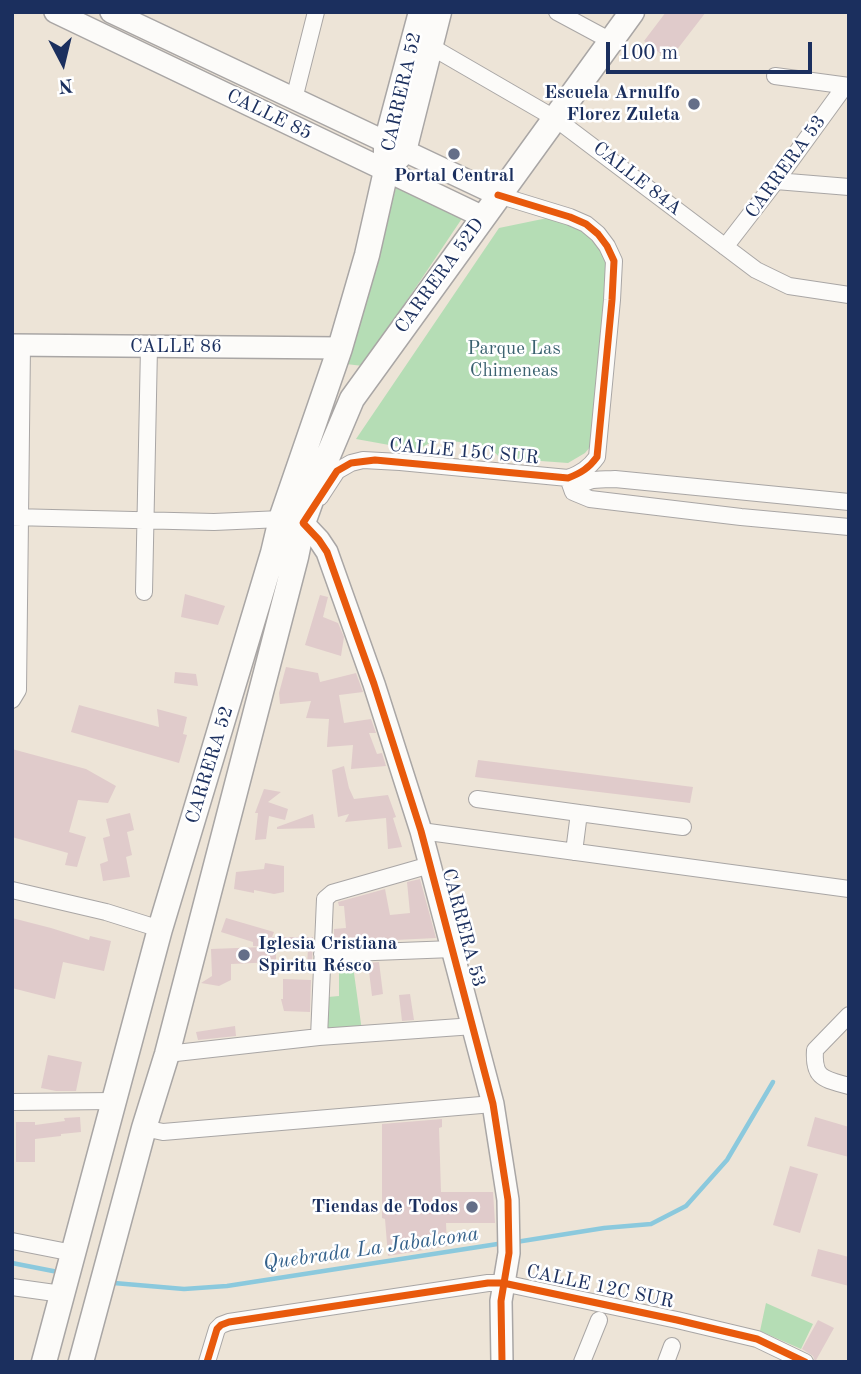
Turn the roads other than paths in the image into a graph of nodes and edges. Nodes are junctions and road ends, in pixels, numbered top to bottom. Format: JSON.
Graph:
{"nodes":[{"id":1,"x":55,"y":12,"type":"edge"},
{"id":2,"x":111,"y":12,"type":"edge"},
{"id":3,"x":316,"y":12,"type":"edge"},
{"id":4,"x":421,"y":12,"type":"edge"},
{"id":5,"x":439,"y":12,"type":"edge"},
{"id":6,"x":557,"y":12,"type":"edge"},
{"id":7,"x":632,"y":12,"type":"edge"},
{"id":8,"x":611,"y":41,"type":"junction"},
{"id":9,"x":430,"y":46,"type":"junction"},
{"id":10,"x":775,"y":76,"type":"dead end"},
{"id":11,"x":847,"y":86,"type":"edge"},
{"id":12,"x":294,"y":99,"type":"junction"},
{"id":13,"x":556,"y":119,"type":"junction"},
{"id":14,"x":395,"y":147,"type":"junction"},
{"id":15,"x":386,"y":171,"type":"junction"},
{"id":16,"x":776,"y":181,"type":"junction"},
{"id":17,"x":849,"y":187,"type":"edge"},
{"id":18,"x":498,"y":195,"type":"junction"},
{"id":19,"x":482,"y":218,"type":"junction"},
{"id":20,"x":725,"y":247,"type":"junction"},
{"id":21,"x":849,"y":295,"type":"edge"},
{"id":22,"x":17,"y":345,"type":"edge"},
{"id":23,"x":149,"y":347,"type":"junction"},
{"id":24,"x":340,"y":348,"type":"junction"},
{"id":25,"x":597,"y":457,"type":"junction"},
{"id":26,"x":615,"y":479,"type":"junction"},
{"id":27,"x":571,"y":485,"type":"junction"},
{"id":28,"x":849,"y":502,"type":"edge"},
{"id":29,"x":15,"y":517,"type":"edge"},
{"id":30,"x":145,"y":521,"type":"junction"},
{"id":31,"x":292,"y":521,"type":"junction"},
{"id":32,"x":849,"y":527,"type":"edge"},
{"id":33,"x":144,"y":592,"type":"dead end"},
{"id":34,"x":12,"y":700,"type":"edge"},
{"id":35,"x":477,"y":799,"type":"dead end"},
{"id":36,"x":579,"y":813,"type":"junction"},
{"id":37,"x":682,"y":827,"type":"dead end"},
{"id":38,"x":421,"y":831,"type":"junction"},
{"id":39,"x":574,"y":852,"type":"junction"},
{"id":40,"x":430,"y":864,"type":"junction"},
{"id":41,"x":849,"y":889,"type":"edge"},
{"id":42,"x":12,"y":890,"type":"edge"},
{"id":43,"x":160,"y":929,"type":"junction"},
{"id":44,"x":453,"y":950,"type":"junction"},
{"id":45,"x":322,"y":954,"type":"junction"},
{"id":46,"x":849,"y":1015,"type":"edge"},
{"id":47,"x":474,"y":1026,"type":"junction"},
{"id":48,"x":318,"y":1037,"type":"junction"},
{"id":49,"x":167,"y":1054,"type":"junction"},
{"id":50,"x":849,"y":1086,"type":"edge"},
{"id":51,"x":114,"y":1101,"type":"junction"},
{"id":52,"x":12,"y":1102,"type":"edge"},
{"id":53,"x":494,"y":1104,"type":"junction"},
{"id":54,"x":144,"y":1128,"type":"junction"},
{"id":55,"x":12,"y":1241,"type":"edge"},
{"id":56,"x":73,"y":1253,"type":"junction"},
{"id":57,"x":503,"y":1283,"type":"junction"},
{"id":58,"x":12,"y":1287,"type":"edge"},
{"id":59,"x":62,"y":1294,"type":"junction"},
{"id":60,"x":599,"y":1320,"type":"dead end"},
{"id":61,"x":44,"y":1362,"type":"edge"},
{"id":62,"x":81,"y":1362,"type":"edge"},
{"id":63,"x":207,"y":1362,"type":"edge"},
{"id":64,"x":502,"y":1362,"type":"edge"},
{"id":65,"x":582,"y":1362,"type":"edge"},
{"id":66,"x":805,"y":1362,"type":"edge"}],
"edges":[{"from":1,"to":15,"type":"street","name":"CALLE 85"},
{"from":2,"to":12,"type":"street","name":"CALLE 85"},
{"from":3,"to":12,"type":"street"},
{"from":4,"to":14,"type":"main road","name":"CARRERA 52"},
{"from":5,"to":9,"type":"main road","name":"CARRERA 52"},
{"from":6,"to":8,"type":"street"},
{"from":7,"to":8,"type":"main road","name":"CARRERA 52D"},
{"from":8,"to":13,"type":"main road","name":"CARRERA 52D"},
{"from":9,"to":13,"type":"street","name":"CALLE 84A"},
{"from":9,"to":14,"type":"main road","name":"CARRERA 52"},
{"from":10,"to":11,"type":"street"},
{"from":11,"to":16,"type":"street","name":"CARRERA 53"},
{"from":12,"to":14,"type":"street","name":"CALLE 85"},
{"from":13,"to":18,"type":"main road","name":"CARRERA 52D"},
{"from":13,"to":20,"type":"street","name":"CALLE 84A"},
{"from":14,"to":15,"type":"main road","name":"CARRERA 52"},
{"from":14,"to":18,"type":"street","name":"CALLE 85"},
{"from":15,"to":19,"type":"street","name":"CALLE 85"},
{"from":15,"to":24,"type":"main road","name":"CARRERA 52"},
{"from":16,"to":17,"type":"street"},
{"from":16,"to":20,"type":"street","name":"CARRERA 53"},
{"from":18,"to":19,"type":"main road","name":"CARRERA 52D"},
{"from":18,"to":25,"type":"street"},
{"from":19,"to":31,"type":"main road","name":"CARRERA 52D"},
{"from":20,"to":21,"type":"street","name":"CALLE 84A"},
{"from":22,"to":23,"type":"street","name":"CALLE 86"},
{"from":22,"to":29,"type":"street"},
{"from":23,"to":24,"type":"street","name":"CALLE 86"},
{"from":23,"to":30,"type":"street"},
{"from":24,"to":31,"type":"main road","name":"CARRERA 52"},
{"from":25,"to":26,"type":"street"},
{"from":25,"to":27,"type":"street"},
{"from":26,"to":27,"type":"street","name":"CALLE 15C SUR"},
{"from":26,"to":28,"type":"street","name":"CALLE 15C SUR"},
{"from":27,"to":31,"type":"street","name":"CALLE 15C SUR"},
{"from":27,"to":32,"type":"street","name":"CALLE 15C SUR"},
{"from":29,"to":30,"type":"street"},
{"from":29,"to":34,"type":"street"},
{"from":30,"to":31,"type":"street"},
{"from":30,"to":33,"type":"street"},
{"from":31,"to":38,"type":"street","name":"CARRERA 53"},
{"from":31,"to":43,"type":"main road","name":"CARRERA 52"},
{"from":31,"to":49,"type":"main road","name":"CARRERA 52"},
{"from":35,"to":36,"type":"street"},
{"from":36,"to":37,"type":"street"},
{"from":36,"to":39,"type":"street"},
{"from":38,"to":39,"type":"street"},
{"from":38,"to":40,"type":"street","name":"CARRERA 53"},
{"from":39,"to":41,"type":"street"},
{"from":40,"to":44,"type":"street","name":"CARRERA 53"},
{"from":40,"to":45,"type":"street"},
{"from":42,"to":43,"type":"street"},
{"from":43,"to":51,"type":"main road","name":"CARRERA 52"},
{"from":44,"to":45,"type":"street"},
{"from":44,"to":47,"type":"street","name":"CARRERA 53"},
{"from":45,"to":48,"type":"street"},
{"from":46,"to":50,"type":"street"},
{"from":47,"to":48,"type":"street"},
{"from":47,"to":53,"type":"street","name":"CARRERA 53"},
{"from":48,"to":49,"type":"street"},
{"from":49,"to":54,"type":"main road","name":"CARRERA 52"},
{"from":51,"to":52,"type":"street"},
{"from":51,"to":56,"type":"main road","name":"CARRERA 52"},
{"from":53,"to":54,"type":"street"},
{"from":53,"to":57,"type":"street","name":"CARRERA 53"},
{"from":54,"to":62,"type":"main road","name":"CARRERA 52"},
{"from":55,"to":56,"type":"street"},
{"from":56,"to":59,"type":"main road","name":"CARRERA 52"},
{"from":57,"to":63,"type":"street","name":"CALLE 12C SUR"},
{"from":57,"to":64,"type":"street","name":"CARRERA 53"},
{"from":57,"to":66,"type":"street","name":"CALLE 12C SUR"},
{"from":58,"to":59,"type":"street"},
{"from":59,"to":61,"type":"main road","name":"CARRERA 52"},
{"from":60,"to":65,"type":"street"}]}
